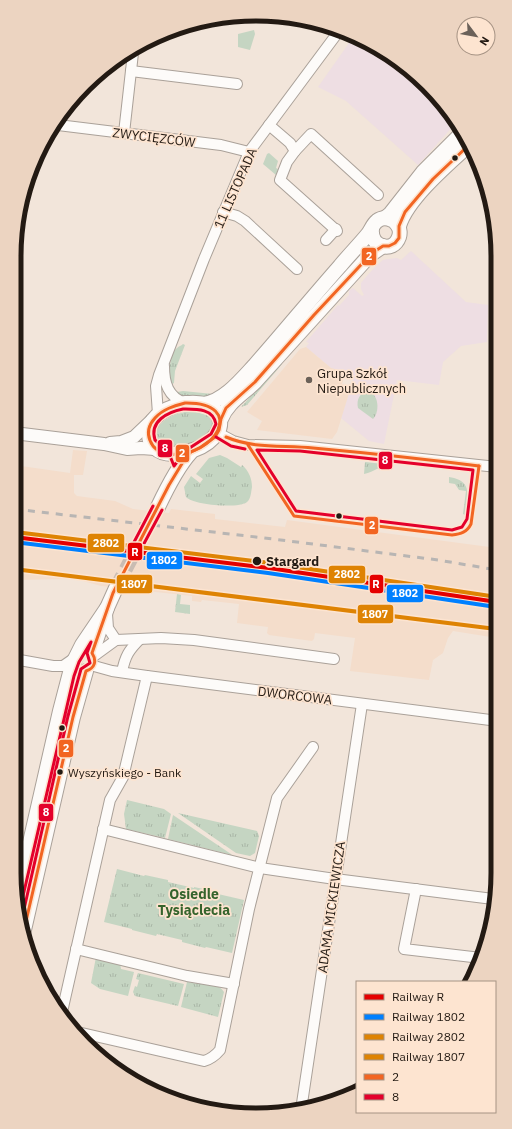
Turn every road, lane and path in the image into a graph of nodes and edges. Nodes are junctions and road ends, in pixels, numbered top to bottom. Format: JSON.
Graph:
{"nodes":[{"id":1,"x":337,"y":35,"type":"edge"},
{"id":2,"x":133,"y":56,"type":"edge"},
{"id":3,"x":131,"y":71,"type":"junction"},
{"id":4,"x":237,"y":84,"type":"dead end"},
{"id":5,"x":61,"y":125,"type":"edge"},
{"id":6,"x":269,"y":125,"type":"junction"},
{"id":7,"x":124,"y":133,"type":"junction"},
{"id":8,"x":459,"y":136,"type":"edge"},
{"id":9,"x":465,"y":149,"type":"edge"},
{"id":10,"x":295,"y":151,"type":"junction"},
{"id":11,"x":249,"y":152,"type":"junction"},
{"id":12,"x":378,"y":195,"type":"dead end"},
{"id":13,"x":224,"y":212,"type":"junction"},
{"id":14,"x":385,"y":218,"type":"junction"},
{"id":15,"x":399,"y":226,"type":"junction"},
{"id":16,"x":372,"y":229,"type":"junction"},
{"id":17,"x":326,"y":240,"type":"dead end"},
{"id":18,"x":383,"y":246,"type":"junction"},
{"id":19,"x":297,"y":269,"type":"dead end"},
{"id":20,"x":164,"y":364,"type":"junction"},
{"id":21,"x":184,"y":403,"type":"junction"},
{"id":22,"x":204,"y":404,"type":"junction"},
{"id":23,"x":156,"y":416,"type":"junction"},
{"id":24,"x":221,"y":419,"type":"junction"},
{"id":25,"x":218,"y":433,"type":"junction"},
{"id":26,"x":21,"y":434,"type":"edge"},
{"id":27,"x":104,"y":444,"type":"junction"},
{"id":28,"x":159,"y":451,"type":"junction"},
{"id":29,"x":191,"y":452,"type":"junction"},
{"id":30,"x":491,"y":466,"type":"edge"},
{"id":31,"x":169,"y":485,"type":"junction"},
{"id":32,"x":158,"y":507,"type":"tunnel mouth"},
{"id":33,"x":116,"y":588,"type":"tunnel mouth"},
{"id":34,"x":106,"y":608,"type":"junction"},
{"id":35,"x":140,"y":639,"type":"junction"},
{"id":36,"x":116,"y":640,"type":"junction"},
{"id":37,"x":21,"y":659,"type":"edge"},
{"id":38,"x":334,"y":659,"type":"dead end"},
{"id":39,"x":85,"y":660,"type":"junction"},
{"id":40,"x":122,"y":672,"type":"junction"},
{"id":41,"x":147,"y":676,"type":"junction"},
{"id":42,"x":362,"y":704,"type":"junction"},
{"id":43,"x":491,"y":720,"type":"edge"},
{"id":44,"x":313,"y":747,"type":"dead end"},
{"id":45,"x":104,"y":829,"type":"junction"},
{"id":46,"x":260,"y":868,"type":"junction"},
{"id":47,"x":335,"y":879,"type":"junction"},
{"id":48,"x":21,"y":880,"type":"edge"},
{"id":49,"x":416,"y":889,"type":"junction"},
{"id":50,"x":489,"y":899,"type":"edge"},
{"id":51,"x":26,"y":920,"type":"edge"},
{"id":52,"x":76,"y":949,"type":"junction"},
{"id":53,"x":475,"y":957,"type":"edge"},
{"id":54,"x":234,"y":984,"type":"junction"},
{"id":55,"x":63,"y":1007,"type":"edge"},
{"id":56,"x":85,"y":1034,"type":"edge"},
{"id":57,"x":302,"y":1103,"type":"edge"}],
"edges":[{"from":1,"to":6,"type":"street","name":"11 LISTOPADA"},
{"from":2,"to":3,"type":"street"},
{"from":3,"to":4,"type":"street"},
{"from":3,"to":7,"type":"street"},
{"from":5,"to":7,"type":"street","name":"ZWYCIĘZCÓW"},
{"from":6,"to":10,"type":"street"},
{"from":6,"to":11,"type":"street","name":"11 LISTOPADA"},
{"from":7,"to":11,"type":"street","name":"ZWYCIĘZCÓW"},
{"from":8,"to":14,"type":"main road"},
{"from":9,"to":15,"type":"main road"},
{"from":10,"to":12,"type":"street"},
{"from":10,"to":17,"type":"street"},
{"from":11,"to":13,"type":"street","name":"11 LISTOPADA"},
{"from":13,"to":19,"type":"street"},
{"from":13,"to":20,"type":"street","name":"11 LISTOPADA"},
{"from":14,"to":15,"type":"main road"},
{"from":14,"to":16,"type":"main road"},
{"from":15,"to":18,"type":"main road"},
{"from":16,"to":18,"type":"main road"},
{"from":16,"to":22,"type":"main road"},
{"from":18,"to":24,"type":"main road"},
{"from":20,"to":21,"type":"street","name":"11 LISTOPADA"},
{"from":20,"to":23,"type":"street","name":"11 LISTOPADA"},
{"from":21,"to":22,"type":"main road"},
{"from":21,"to":23,"type":"main road"},
{"from":22,"to":24,"type":"main road"},
{"from":23,"to":27,"type":"street"},
{"from":23,"to":28,"type":"main road"},
{"from":24,"to":25,"type":"main road"},
{"from":25,"to":29,"type":"main road"},
{"from":25,"to":30,"type":"street"},
{"from":26,"to":27,"type":"street"},
{"from":27,"to":28,"type":"street"},
{"from":28,"to":29,"type":"main road"},
{"from":28,"to":31,"type":"main road"},
{"from":29,"to":31,"type":"main road"},
{"from":31,"to":32,"type":"main road"},
{"from":33,"to":34,"type":"main road"},
{"from":34,"to":36,"type":"street"},
{"from":34,"to":39,"type":"main road"},
{"from":35,"to":36,"type":"street"},
{"from":35,"to":38,"type":"street"},
{"from":35,"to":40,"type":"street"},
{"from":36,"to":39,"type":"street"},
{"from":37,"to":39,"type":"street"},
{"from":39,"to":40,"type":"street","name":"DWORCOWA"},
{"from":39,"to":48,"type":"main road"},
{"from":39,"to":51,"type":"main road"},
{"from":40,"to":41,"type":"street","name":"DWORCOWA"},
{"from":41,"to":42,"type":"street","name":"DWORCOWA"},
{"from":41,"to":45,"type":"street"},
{"from":42,"to":43,"type":"street","name":"DWORCOWA"},
{"from":42,"to":47,"type":"street","name":"ADAMA MICKIEWICZA"},
{"from":44,"to":46,"type":"street"},
{"from":45,"to":46,"type":"street"},
{"from":45,"to":52,"type":"street"},
{"from":46,"to":47,"type":"street"},
{"from":46,"to":54,"type":"street"},
{"from":47,"to":49,"type":"street"},
{"from":47,"to":57,"type":"street","name":"ADAMA MICKIEWICZA"},
{"from":49,"to":50,"type":"street"},
{"from":49,"to":53,"type":"street"},
{"from":52,"to":54,"type":"street"},
{"from":52,"to":55,"type":"street"},
{"from":54,"to":56,"type":"street"}]}
